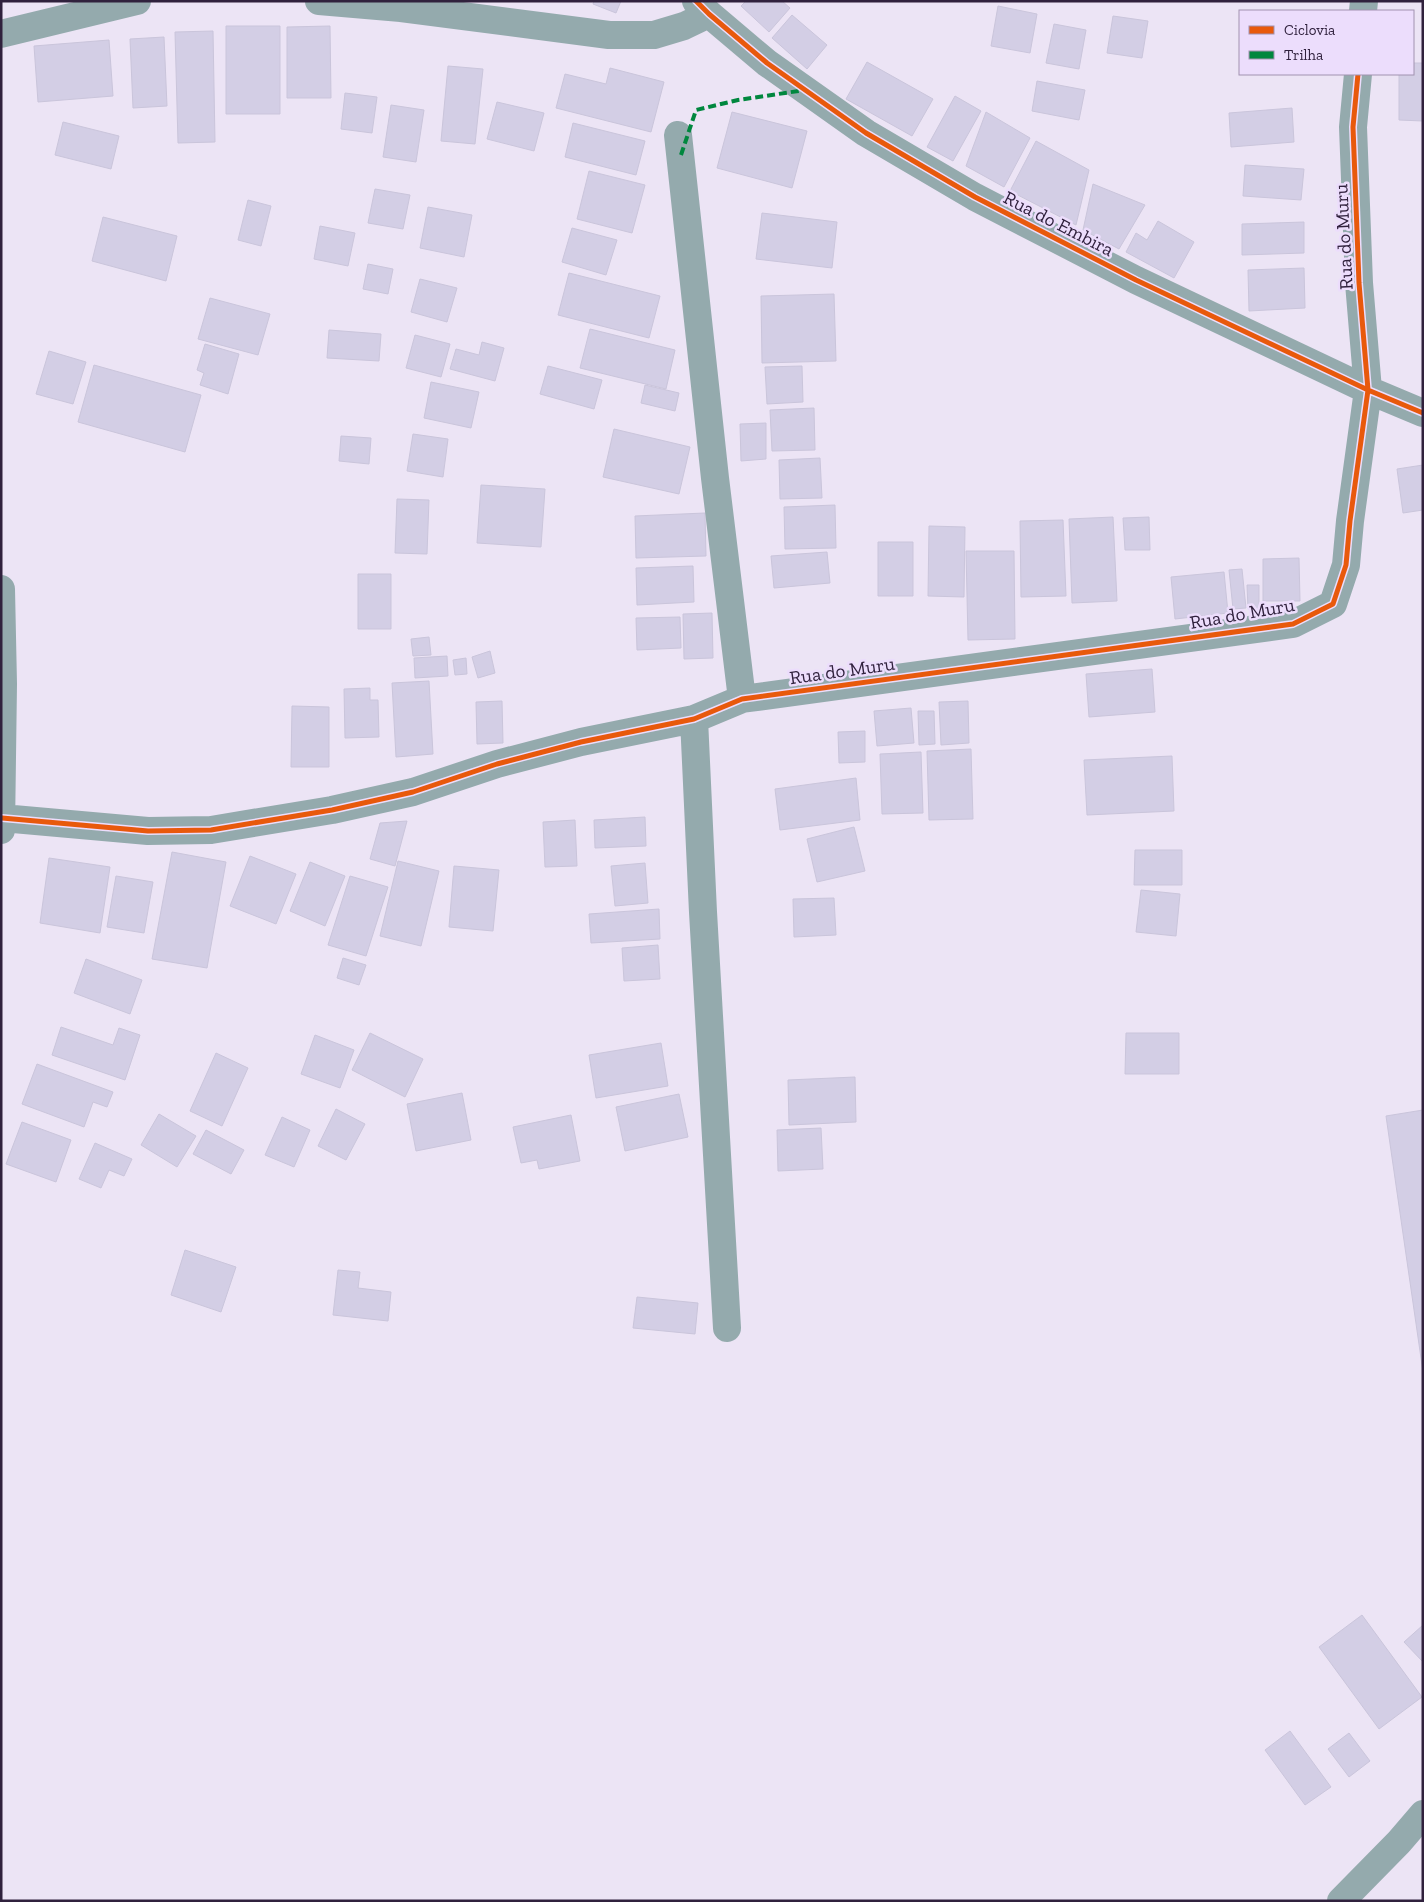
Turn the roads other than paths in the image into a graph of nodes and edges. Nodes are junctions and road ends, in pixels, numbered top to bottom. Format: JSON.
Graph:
{"nodes":[{"id":1,"x":137,"y":1,"type":"edge"},
{"id":2,"x":319,"y":1,"type":"edge"},
{"id":3,"x":703,"y":8,"type":"edge"},
{"id":4,"x":1,"y":34,"type":"edge"},
{"id":5,"x":1358,"y":75,"type":"edge"},
{"id":6,"x":678,"y":135,"type":"dead end"},
{"id":7,"x":1368,"y":390,"type":"junction"},
{"id":8,"x":1423,"y":412,"type":"edge"},
{"id":9,"x":1,"y":589,"type":"edge"},
{"id":10,"x":2,"y":684,"type":"edge"},
{"id":11,"x":742,"y":699,"type":"junction"},
{"id":12,"x":694,"y":719,"type":"junction"},
{"id":13,"x":2,"y":824,"type":"edge"},
{"id":14,"x":727,"y":1328,"type":"dead end"},
{"id":15,"x":1423,"y":1814,"type":"edge"},
{"id":16,"x":1341,"y":1901,"type":"edge"}],
"edges":[{"from":1,"to":4,"type":"street"},
{"from":2,"to":3,"type":"street"},
{"from":3,"to":7,"type":"street","name":"Rua do Embira"},
{"from":5,"to":7,"type":"street","name":"Rua do Muru"},
{"from":6,"to":11,"type":"street"},
{"from":7,"to":8,"type":"street","name":"Rua do Embira"},
{"from":7,"to":11,"type":"street","name":"Rua do Muru"},
{"from":9,"to":10,"type":"street"},
{"from":10,"to":13,"type":"street"},
{"from":11,"to":12,"type":"street","name":"Rua do Muru"},
{"from":12,"to":13,"type":"street","name":"Rua do Muru"},
{"from":12,"to":14,"type":"street"},
{"from":15,"to":16,"type":"street"}]}
